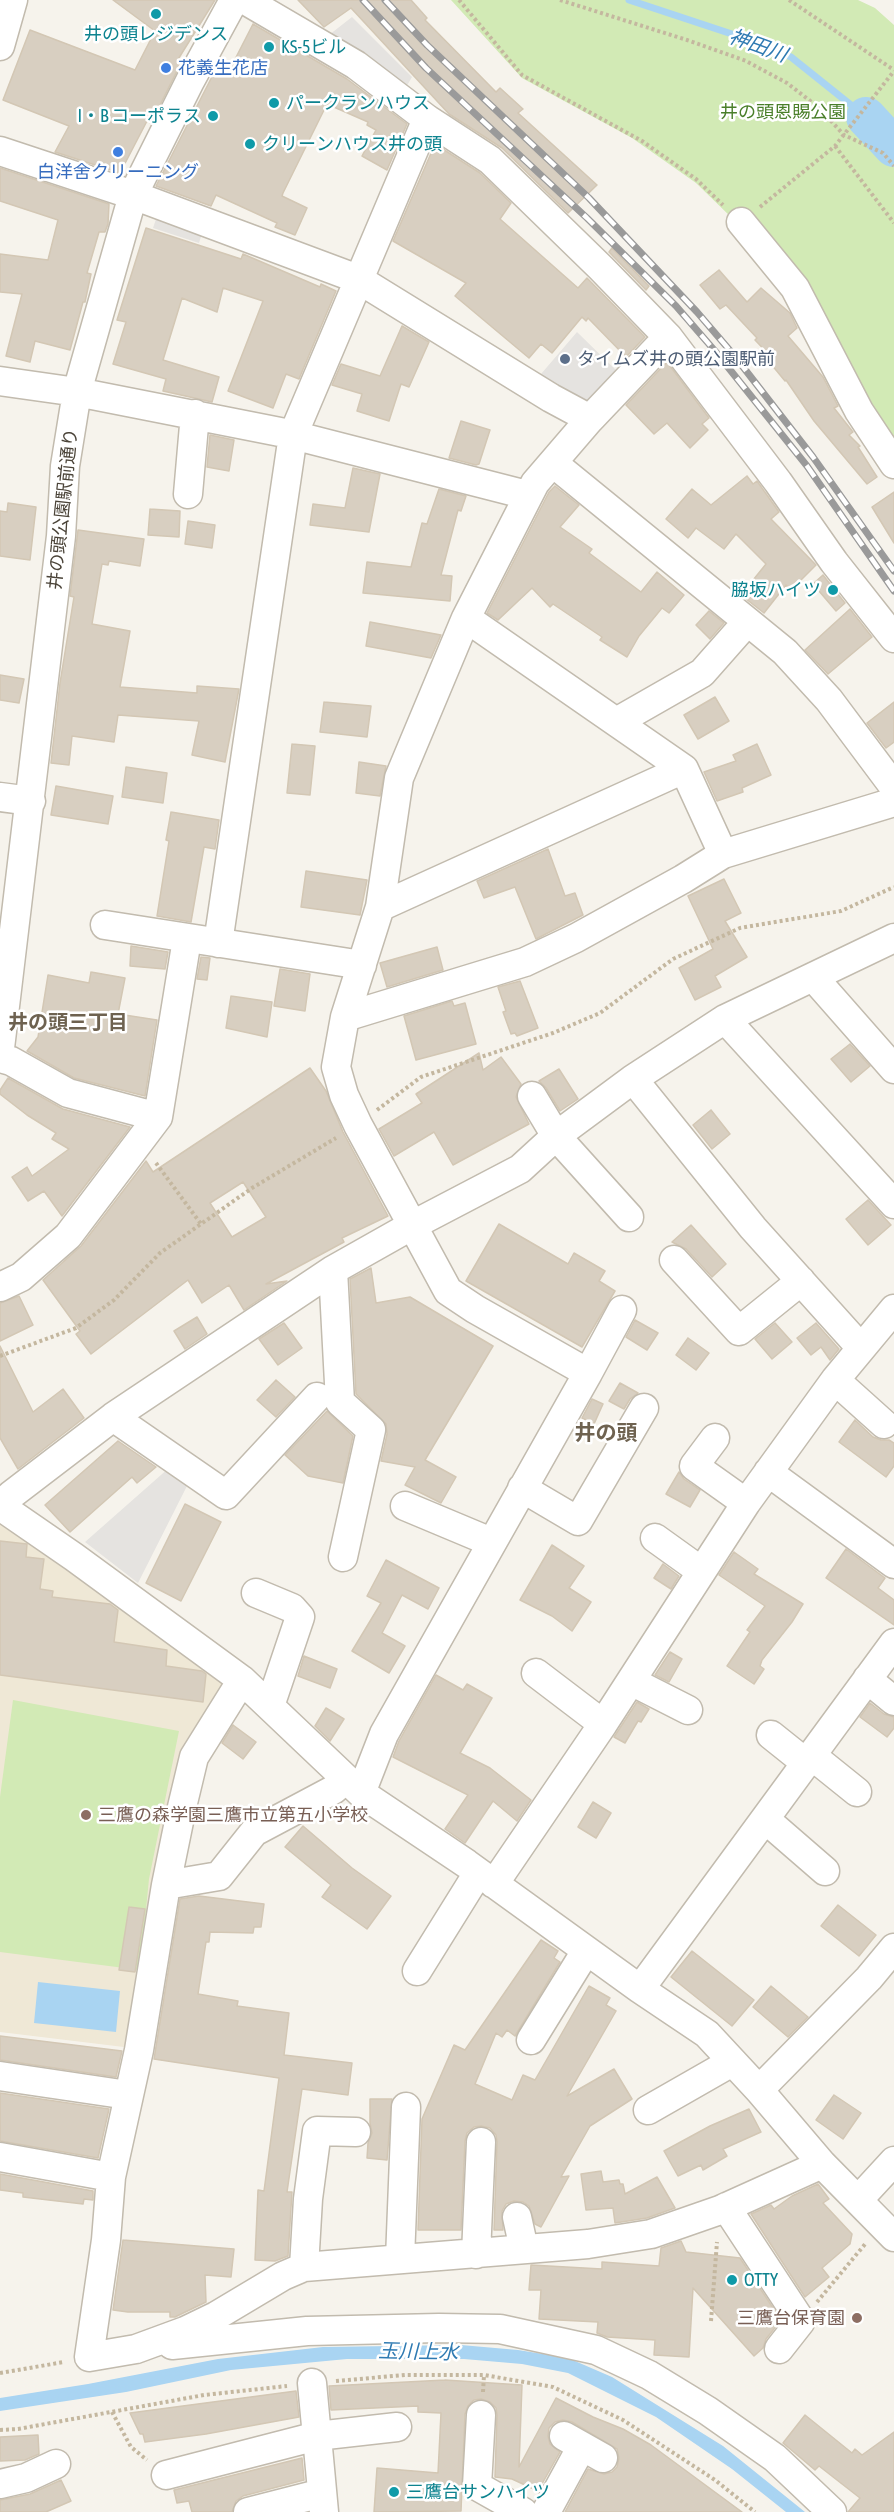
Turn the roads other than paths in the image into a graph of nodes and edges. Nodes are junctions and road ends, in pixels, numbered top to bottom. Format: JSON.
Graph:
{"nodes":[{"id":1,"x":13,"y":0,"type":"edge"},
{"id":2,"x":234,"y":0,"type":"edge"},
{"id":3,"x":245,"y":0,"type":"edge"},
{"id":4,"x":0,"y":46,"type":"edge"},
{"id":5,"x":427,"y":119,"type":"junction"},
{"id":6,"x":0,"y":151,"type":"edge"},
{"id":7,"x":134,"y":195,"type":"junction"},
{"id":8,"x":741,"y":222,"type":"road end"},
{"id":9,"x":358,"y":279,"type":"junction"},
{"id":10,"x":668,"y":337,"type":"junction"},
{"id":11,"x":0,"y":381,"type":"edge"},
{"id":12,"x":77,"y":392,"type":"junction"},
{"id":13,"x":195,"y":414,"type":"junction"},
{"id":14,"x":590,"y":419,"type":"junction"},
{"id":15,"x":293,"y":435,"type":"junction"},
{"id":16,"x":553,"y":463,"type":"junction"},
{"id":17,"x":894,"y":464,"type":"edge"},
{"id":18,"x":188,"y":494,"type":"dead end"},
{"id":19,"x":527,"y":495,"type":"junction"},
{"id":20,"x":466,"y":618,"type":"junction"},
{"id":21,"x":747,"y":622,"type":"junction"},
{"id":22,"x":894,"y":638,"type":"edge"},
{"id":23,"x":618,"y":721,"type":"junction"},
{"id":24,"x":684,"y":769,"type":"junction"},
{"id":25,"x":894,"y":787,"type":"edge"},
{"id":26,"x":0,"y":797,"type":"edge"},
{"id":27,"x":31,"y":801,"type":"junction"},
{"id":28,"x":894,"y":802,"type":"edge"},
{"id":29,"x":723,"y":854,"type":"junction"},
{"id":30,"x":380,"y":907,"type":"junction"},
{"id":31,"x":105,"y":925,"type":"dead end"},
{"id":32,"x":894,"y":938,"type":"edge"},
{"id":33,"x":187,"y":939,"type":"junction"},
{"id":34,"x":218,"y":943,"type":"junction"},
{"id":35,"x":362,"y":965,"type":"junction"},
{"id":36,"x":814,"y":978,"type":"junction"},
{"id":37,"x":345,"y":1017,"type":"junction"},
{"id":38,"x":725,"y":1019,"type":"junction"},
{"id":39,"x":0,"y":1048,"type":"edge"},
{"id":40,"x":0,"y":1058,"type":"edge"},
{"id":41,"x":894,"y":1069,"type":"edge"},
{"id":42,"x":633,"y":1079,"type":"junction"},
{"id":43,"x":532,"y":1096,"type":"dead end"},
{"id":44,"x":158,"y":1117,"type":"junction"},
{"id":45,"x":556,"y":1136,"type":"junction"},
{"id":46,"x":894,"y":1204,"type":"edge"},
{"id":47,"x":629,"y":1217,"type":"dead end"},
{"id":48,"x":411,"y":1226,"type":"junction"},
{"id":49,"x":674,"y":1260,"type":"dead end"},
{"id":50,"x":333,"y":1270,"type":"junction"},
{"id":51,"x":801,"y":1281,"type":"junction"},
{"id":52,"x":0,"y":1287,"type":"edge"},
{"id":53,"x":894,"y":1309,"type":"edge"},
{"id":54,"x":621,"y":1310,"type":"dead end"},
{"id":55,"x":861,"y":1348,"type":"junction"},
{"id":56,"x":588,"y":1373,"type":"junction"},
{"id":57,"x":835,"y":1380,"type":"junction"},
{"id":58,"x":317,"y":1397,"type":"dead end"},
{"id":59,"x":644,"y":1408,"type":"dead end"},
{"id":60,"x":113,"y":1417,"type":"junction"},
{"id":61,"x":884,"y":1424,"type":"dead end"},
{"id":62,"x":715,"y":1438,"type":"dead end"},
{"id":63,"x":768,"y":1472,"type":"junction"},
{"id":64,"x":522,"y":1488,"type":"junction"},
{"id":65,"x":746,"y":1503,"type":"junction"},
{"id":66,"x":405,"y":1506,"type":"dead end"},
{"id":67,"x":2,"y":1508,"type":"edge"},
{"id":68,"x":655,"y":1538,"type":"dead end"},
{"id":69,"x":491,"y":1542,"type":"junction"},
{"id":70,"x":343,"y":1557,"type":"dead end"},
{"id":71,"x":894,"y":1564,"type":"edge"},
{"id":72,"x":701,"y":1570,"type":"junction"},
{"id":73,"x":256,"y":1593,"type":"dead end"},
{"id":74,"x":894,"y":1643,"type":"edge"},
{"id":75,"x":536,"y":1673,"type":"dead end"},
{"id":76,"x":867,"y":1679,"type":"junction"},
{"id":77,"x":242,"y":1680,"type":"junction"},
{"id":78,"x":631,"y":1681,"type":"junction"},
{"id":79,"x":894,"y":1701,"type":"edge"},
{"id":80,"x":270,"y":1706,"type":"junction"},
{"id":81,"x":688,"y":1710,"type":"dead end"},
{"id":82,"x":603,"y":1724,"type":"junction"},
{"id":83,"x":771,"y":1735,"type":"dead end"},
{"id":84,"x":809,"y":1759,"type":"junction"},
{"id":85,"x":353,"y":1786,"type":"junction"},
{"id":86,"x":857,"y":1792,"type":"dead end"},
{"id":87,"x":765,"y":1819,"type":"junction"},
{"id":88,"x":825,"y":1871,"type":"dead end"},
{"id":89,"x":486,"y":1879,"type":"junction"},
{"id":90,"x":166,"y":1885,"type":"junction"},
{"id":91,"x":894,"y":1948,"type":"edge"},
{"id":92,"x":586,"y":1951,"type":"junction"},
{"id":93,"x":417,"y":1971,"type":"dead end"},
{"id":94,"x":640,"y":1989,"type":"junction"},
{"id":95,"x":531,"y":2040,"type":"dead end"},
{"id":96,"x":732,"y":2062,"type":"junction"},
{"id":97,"x":0,"y":2076,"type":"edge"},
{"id":98,"x":759,"y":2090,"type":"junction"},
{"id":99,"x":128,"y":2095,"type":"junction"},
{"id":100,"x":406,"y":2107,"type":"dead end"},
{"id":101,"x":648,"y":2110,"type":"dead end"},
{"id":102,"x":356,"y":2132,"type":"dead end"},
{"id":103,"x":481,"y":2142,"type":"dead end"},
{"id":104,"x":0,"y":2157,"type":"edge"},
{"id":105,"x":894,"y":2161,"type":"edge"},
{"id":106,"x":822,"y":2164,"type":"junction"},
{"id":107,"x":111,"y":2177,"type":"junction"},
{"id":108,"x":859,"y":2199,"type":"junction"},
{"id":109,"x":723,"y":2208,"type":"junction"},
{"id":110,"x":517,"y":2217,"type":"dead end"},
{"id":111,"x":888,"y":2231,"type":"edge"},
{"id":112,"x":524,"y":2250,"type":"junction"},
{"id":113,"x":476,"y":2254,"type":"junction"},
{"id":114,"x":400,"y":2259,"type":"junction"},
{"id":115,"x":304,"y":2266,"type":"junction"},
{"id":116,"x":170,"y":2345,"type":"dead end"},
{"id":117,"x":779,"y":2349,"type":"dead end"},
{"id":118,"x":312,"y":2383,"type":"dead end"},
{"id":119,"x":481,"y":2415,"type":"dead end"},
{"id":120,"x":397,"y":2427,"type":"dead end"},
{"id":121,"x":317,"y":2436,"type":"junction"},
{"id":122,"x":583,"y":2447,"type":"dead end"},
{"id":123,"x":56,"y":2464,"type":"dead end"},
{"id":124,"x":166,"y":2475,"type":"road end"},
{"id":125,"x":0,"y":2484,"type":"edge"},
{"id":126,"x":323,"y":2502,"type":"edge"},
{"id":127,"x":516,"y":2510,"type":"edge"},
{"id":128,"x":248,"y":2512,"type":"edge"},
{"id":129,"x":546,"y":2512,"type":"edge"},
{"id":130,"x":832,"y":2512,"type":"edge"}],
"edges":[{"from":1,"to":4,"type":"street"},
{"from":2,"to":7,"type":"street","name":"井の頭公園駅前通り"},
{"from":3,"to":5,"type":"street"},
{"from":5,"to":9,"type":"street"},
{"from":5,"to":10,"type":"street"},
{"from":6,"to":7,"type":"street"},
{"from":7,"to":9,"type":"street"},
{"from":7,"to":12,"type":"street","name":"井の頭公園駅前通り"},
{"from":8,"to":17,"type":"street"},
{"from":9,"to":14,"type":"street"},
{"from":9,"to":15,"type":"street"},
{"from":10,"to":14,"type":"street"},
{"from":10,"to":22,"type":"street"},
{"from":11,"to":12,"type":"street"},
{"from":12,"to":13,"type":"street"},
{"from":12,"to":27,"type":"street","name":"井の頭公園駅前通り"},
{"from":13,"to":15,"type":"street"},
{"from":13,"to":18,"type":"street"},
{"from":14,"to":16,"type":"street"},
{"from":15,"to":19,"type":"street"},
{"from":15,"to":34,"type":"street"},
{"from":16,"to":19,"type":"street"},
{"from":16,"to":21,"type":"street"},
{"from":19,"to":20,"type":"street"},
{"from":20,"to":23,"type":"street"},
{"from":20,"to":30,"type":"street"},
{"from":21,"to":23,"type":"street"},
{"from":21,"to":25,"type":"street"},
{"from":23,"to":24,"type":"street"},
{"from":24,"to":29,"type":"street"},
{"from":24,"to":30,"type":"street"},
{"from":26,"to":27,"type":"street"},
{"from":27,"to":39,"type":"street","name":"井の頭公園駅前通り"},
{"from":28,"to":29,"type":"street"},
{"from":29,"to":37,"type":"street"},
{"from":30,"to":35,"type":"street"},
{"from":31,"to":33,"type":"street"},
{"from":32,"to":36,"type":"street"},
{"from":33,"to":34,"type":"street"},
{"from":33,"to":44,"type":"street"},
{"from":34,"to":35,"type":"street"},
{"from":35,"to":37,"type":"street"},
{"from":36,"to":38,"type":"street"},
{"from":36,"to":41,"type":"street"},
{"from":37,"to":48,"type":"street"},
{"from":38,"to":42,"type":"street"},
{"from":38,"to":46,"type":"street"},
{"from":40,"to":44,"type":"street"},
{"from":42,"to":45,"type":"street"},
{"from":42,"to":51,"type":"street"},
{"from":43,"to":45,"type":"street"},
{"from":44,"to":52,"type":"street"},
{"from":45,"to":47,"type":"street"},
{"from":45,"to":48,"type":"street"},
{"from":48,"to":50,"type":"street"},
{"from":48,"to":56,"type":"street"},
{"from":49,"to":51,"type":"street"},
{"from":50,"to":60,"type":"street"},
{"from":50,"to":70,"type":"street"},
{"from":51,"to":55,"type":"street"},
{"from":53,"to":55,"type":"street"},
{"from":54,"to":56,"type":"street"},
{"from":55,"to":57,"type":"street"},
{"from":56,"to":64,"type":"street"},
{"from":57,"to":61,"type":"street"},
{"from":57,"to":63,"type":"street"},
{"from":58,"to":60,"type":"street"},
{"from":59,"to":64,"type":"street"},
{"from":60,"to":67,"type":"street"},
{"from":62,"to":65,"type":"street"},
{"from":63,"to":65,"type":"street"},
{"from":63,"to":71,"type":"street"},
{"from":64,"to":69,"type":"street"},
{"from":65,"to":72,"type":"street"},
{"from":66,"to":69,"type":"street"},
{"from":67,"to":77,"type":"street"},
{"from":68,"to":72,"type":"street"},
{"from":69,"to":85,"type":"street"},
{"from":72,"to":78,"type":"street"},
{"from":73,"to":80,"type":"street"},
{"from":74,"to":76,"type":"street"},
{"from":75,"to":82,"type":"street"},
{"from":76,"to":79,"type":"street"},
{"from":76,"to":84,"type":"street"},
{"from":77,"to":80,"type":"street"},
{"from":77,"to":90,"type":"street"},
{"from":78,"to":81,"type":"street"},
{"from":78,"to":82,"type":"street"},
{"from":80,"to":85,"type":"street"},
{"from":82,"to":89,"type":"street"},
{"from":83,"to":84,"type":"street"},
{"from":84,"to":86,"type":"street"},
{"from":84,"to":87,"type":"street"},
{"from":85,"to":89,"type":"street"},
{"from":85,"to":90,"type":"street"},
{"from":87,"to":88,"type":"street"},
{"from":87,"to":94,"type":"street"},
{"from":89,"to":92,"type":"street"},
{"from":89,"to":93,"type":"street"},
{"from":90,"to":99,"type":"street"},
{"from":91,"to":98,"type":"street"},
{"from":92,"to":94,"type":"street"},
{"from":92,"to":95,"type":"street"},
{"from":94,"to":96,"type":"street"},
{"from":96,"to":98,"type":"street"},
{"from":96,"to":101,"type":"street"},
{"from":97,"to":99,"type":"street"},
{"from":98,"to":106,"type":"street"},
{"from":99,"to":107,"type":"street"},
{"from":100,"to":114,"type":"street"},
{"from":102,"to":115,"type":"street"},
{"from":103,"to":113,"type":"street"},
{"from":104,"to":107,"type":"street"},
{"from":105,"to":108,"type":"street"},
{"from":106,"to":108,"type":"street"},
{"from":106,"to":109,"type":"street"},
{"from":107,"to":115,"type":"street"},
{"from":108,"to":111,"type":"street"},
{"from":109,"to":112,"type":"street"},
{"from":109,"to":117,"type":"street"},
{"from":110,"to":112,"type":"street"},
{"from":112,"to":113,"type":"street"},
{"from":113,"to":114,"type":"street"},
{"from":114,"to":115,"type":"street"},
{"from":116,"to":130,"type":"street"},
{"from":118,"to":121,"type":"street"},
{"from":119,"to":127,"type":"street"},
{"from":120,"to":121,"type":"street"},
{"from":121,"to":124,"type":"street"},
{"from":121,"to":126,"type":"street"},
{"from":122,"to":129,"type":"street"},
{"from":123,"to":125,"type":"street"},
{"from":126,"to":128,"type":"street"}]}
